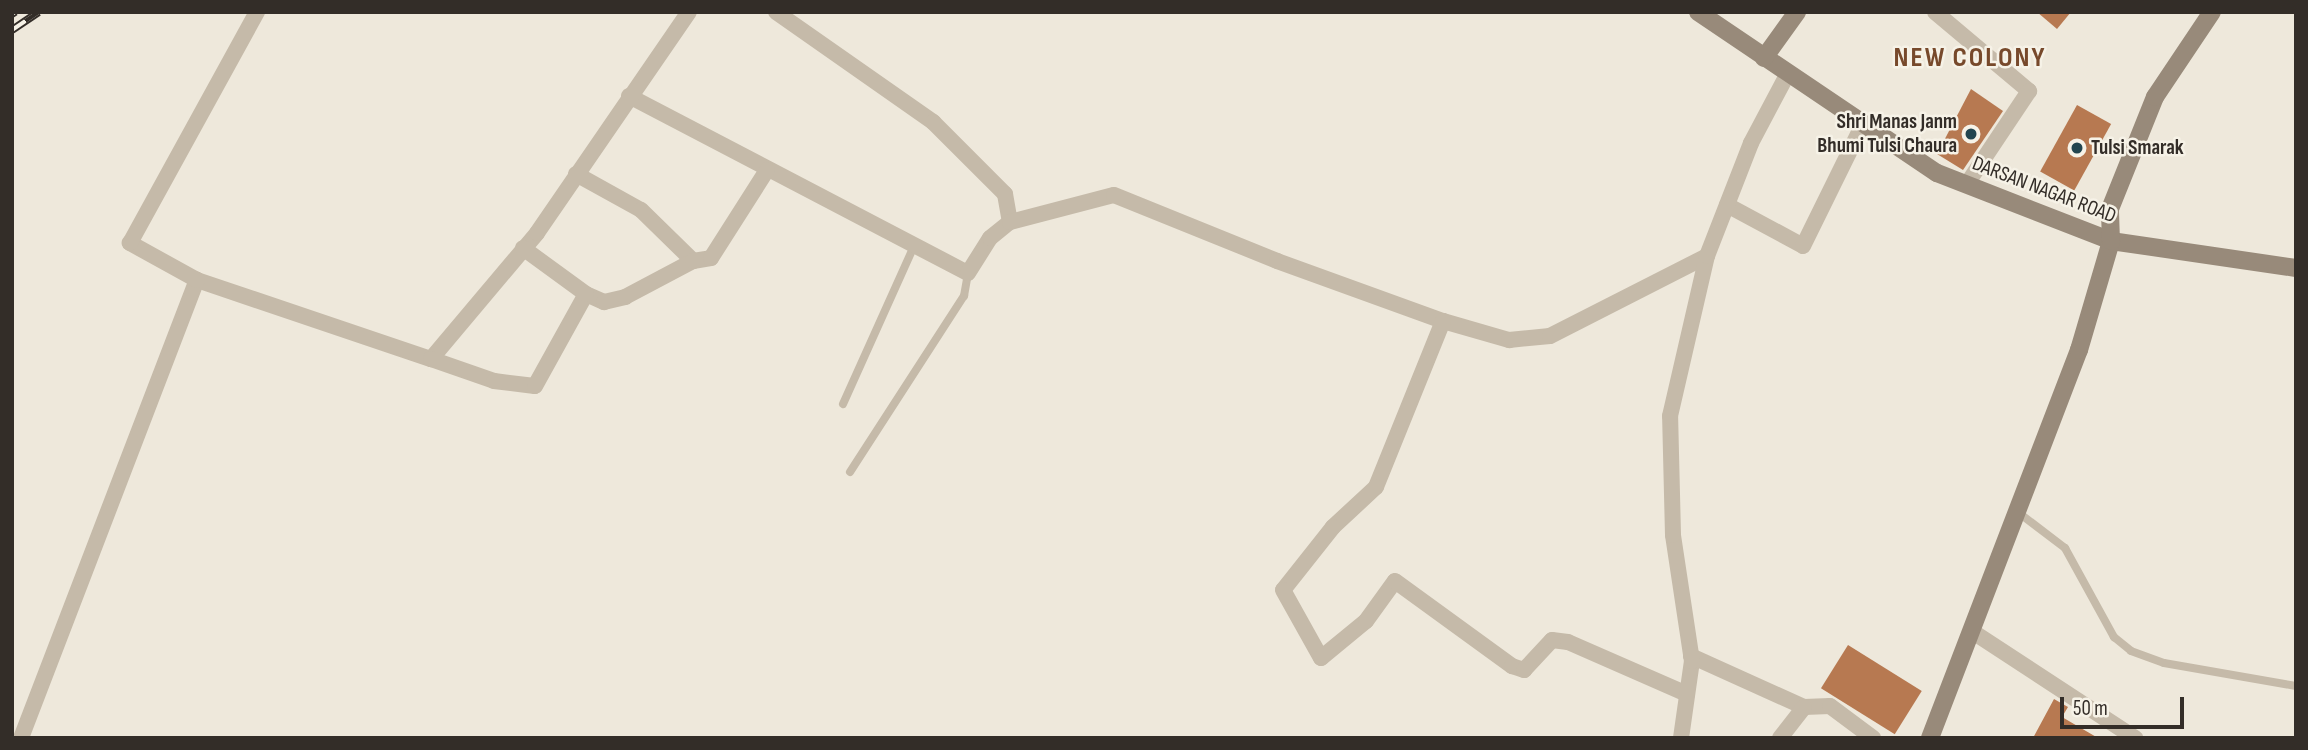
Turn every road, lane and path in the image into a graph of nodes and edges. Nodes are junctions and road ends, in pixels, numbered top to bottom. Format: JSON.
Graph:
{"nodes":[{"id":1,"x":257,"y":12,"type":"edge"},
{"id":2,"x":689,"y":12,"type":"edge"},
{"id":3,"x":776,"y":12,"type":"edge"},
{"id":4,"x":1698,"y":12,"type":"edge"},
{"id":5,"x":1935,"y":12,"type":"edge"},
{"id":6,"x":2212,"y":12,"type":"edge"},
{"id":7,"x":1795,"y":13,"type":"edge"},
{"id":8,"x":1765,"y":58,"type":"junction"},
{"id":9,"x":1787,"y":75,"type":"junction"},
{"id":10,"x":629,"y":96,"type":"junction"},
{"id":11,"x":1863,"y":124,"type":"junction"},
{"id":12,"x":767,"y":170,"type":"junction"},
{"id":13,"x":576,"y":174,"type":"junction"},
{"id":14,"x":1967,"y":184,"type":"junction"},
{"id":15,"x":1727,"y":205,"type":"junction"},
{"id":16,"x":1010,"y":222,"type":"junction"},
{"id":17,"x":2110,"y":241,"type":"junction"},
{"id":18,"x":914,"y":246,"type":"junction"},
{"id":19,"x":523,"y":248,"type":"junction"},
{"id":20,"x":1707,"y":256,"type":"junction"},
{"id":21,"x":693,"y":261,"type":"junction"},
{"id":22,"x":2296,"y":268,"type":"edge"},
{"id":23,"x":968,"y":273,"type":"junction"},
{"id":24,"x":197,"y":280,"type":"junction"},
{"id":25,"x":586,"y":294,"type":"junction"},
{"id":26,"x":1443,"y":321,"type":"junction"},
{"id":27,"x":430,"y":359,"type":"junction"},
{"id":28,"x":843,"y":404,"type":"dead end"},
{"id":29,"x":850,"y":472,"type":"dead end"},
{"id":30,"x":2019,"y":513,"type":"junction"},
{"id":31,"x":1973,"y":632,"type":"junction"},
{"id":32,"x":1691,"y":656,"type":"junction"},
{"id":33,"x":2296,"y":685,"type":"edge"},
{"id":34,"x":1687,"y":694,"type":"junction"},
{"id":35,"x":1804,"y":707,"type":"junction"},
{"id":36,"x":21,"y":738,"type":"edge"},
{"id":37,"x":1681,"y":738,"type":"edge"},
{"id":38,"x":1780,"y":738,"type":"edge"},
{"id":39,"x":1873,"y":738,"type":"edge"},
{"id":40,"x":1930,"y":738,"type":"edge"},
{"id":41,"x":2135,"y":738,"type":"edge"}],
"edges":[{"from":1,"to":24,"type":"street"},
{"from":2,"to":10,"type":"street"},
{"from":3,"to":16,"type":"street"},
{"from":4,"to":8,"type":"main road","name":"DARSAN NAGAR ROAD"},
{"from":5,"to":14,"type":"street"},
{"from":6,"to":17,"type":"main road"},
{"from":7,"to":8,"type":"main road"},
{"from":8,"to":9,"type":"main road","name":"DARSAN NAGAR ROAD"},
{"from":9,"to":11,"type":"main road","name":"DARSAN NAGAR ROAD"},
{"from":9,"to":15,"type":"street"},
{"from":10,"to":12,"type":"street"},
{"from":10,"to":13,"type":"street"},
{"from":11,"to":14,"type":"main road","name":"DARSAN NAGAR ROAD"},
{"from":11,"to":15,"type":"street"},
{"from":12,"to":18,"type":"street"},
{"from":12,"to":21,"type":"street"},
{"from":13,"to":19,"type":"street"},
{"from":13,"to":21,"type":"street"},
{"from":14,"to":17,"type":"main road","name":"DARSAN NAGAR ROAD"},
{"from":15,"to":20,"type":"street"},
{"from":16,"to":23,"type":"street"},
{"from":16,"to":26,"type":"street"},
{"from":17,"to":22,"type":"main road","name":"DARSAN NAGAR ROAD"},
{"from":17,"to":30,"type":"main road"},
{"from":18,"to":23,"type":"street"},
{"from":18,"to":28,"type":"lane"},
{"from":19,"to":25,"type":"street"},
{"from":19,"to":27,"type":"street"},
{"from":20,"to":26,"type":"street"},
{"from":20,"to":32,"type":"street"},
{"from":21,"to":25,"type":"street"},
{"from":23,"to":29,"type":"lane"},
{"from":24,"to":27,"type":"street"},
{"from":24,"to":36,"type":"street"},
{"from":25,"to":27,"type":"street"},
{"from":26,"to":34,"type":"street"},
{"from":30,"to":31,"type":"main road"},
{"from":30,"to":33,"type":"lane"},
{"from":31,"to":40,"type":"main road"},
{"from":31,"to":41,"type":"street"},
{"from":32,"to":34,"type":"street"},
{"from":32,"to":35,"type":"street"},
{"from":34,"to":37,"type":"street"},
{"from":35,"to":38,"type":"street"},
{"from":35,"to":39,"type":"street"}]}
